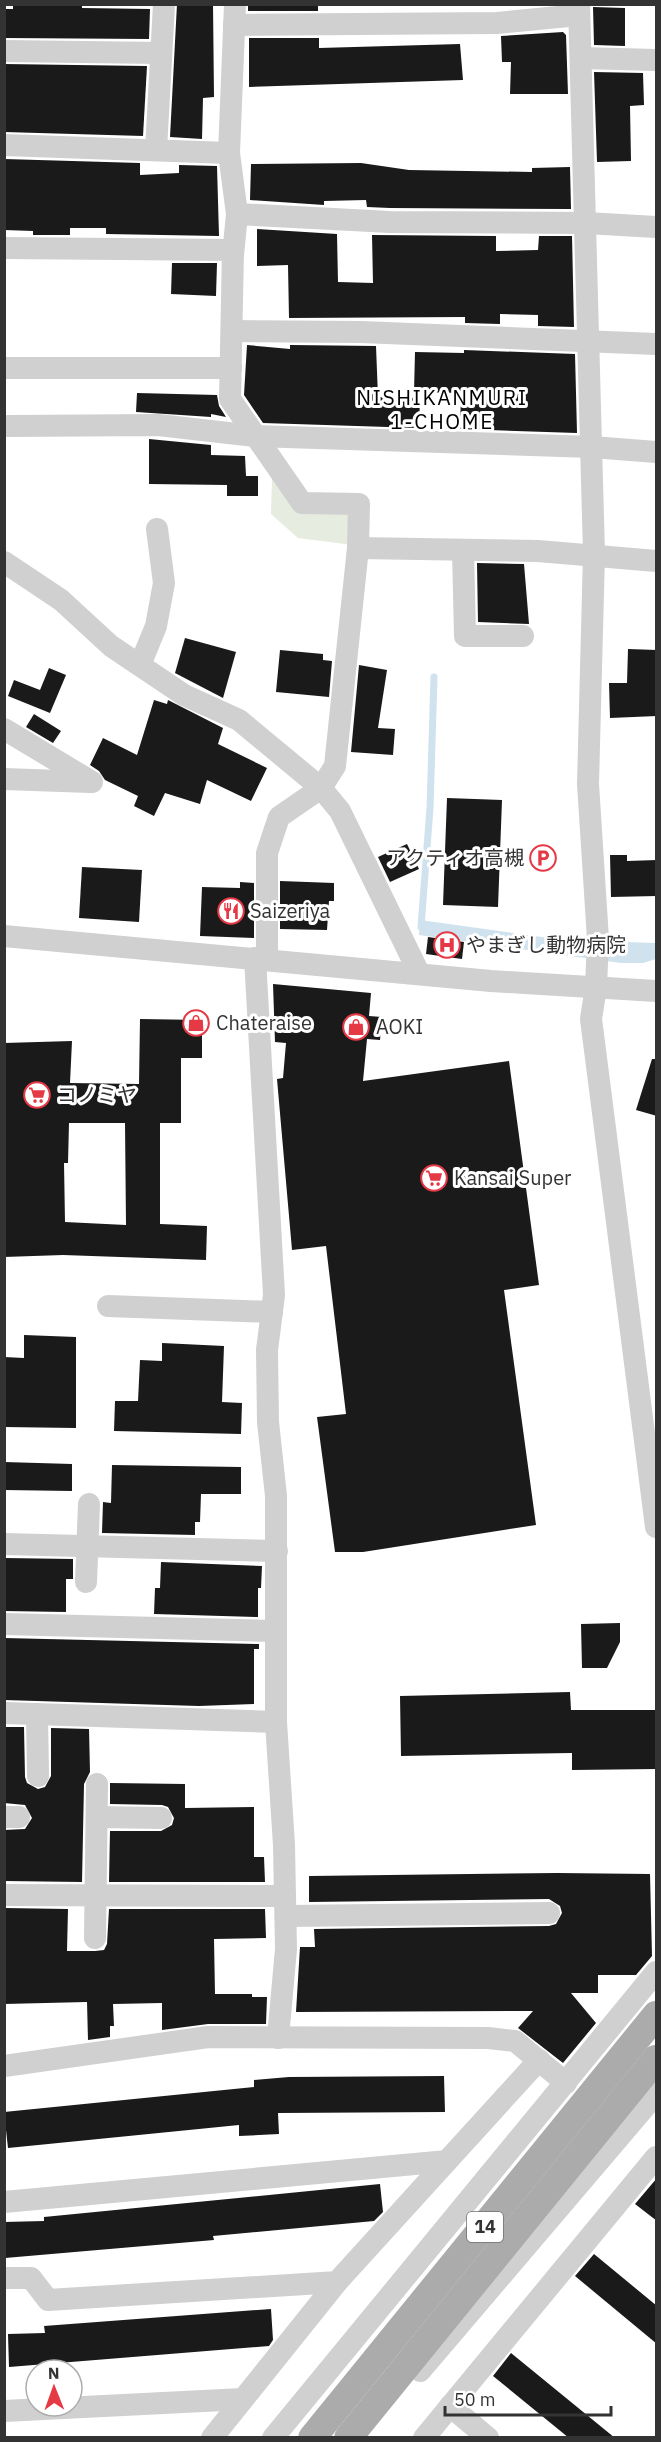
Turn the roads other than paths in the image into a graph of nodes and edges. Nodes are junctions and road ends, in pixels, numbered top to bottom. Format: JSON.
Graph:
{"nodes":[{"id":1,"x":164,"y":4,"type":"edge"},
{"id":2,"x":579,"y":10,"type":"edge"},
{"id":3,"x":234,"y":15,"type":"edge"},
{"id":4,"x":4,"y":51,"type":"edge"},
{"id":5,"x":161,"y":52,"type":"junction"},
{"id":6,"x":581,"y":58,"type":"junction"},
{"id":7,"x":657,"y":60,"type":"edge"},
{"id":8,"x":4,"y":145,"type":"edge"},
{"id":9,"x":156,"y":150,"type":"junction"},
{"id":10,"x":229,"y":153,"type":"junction"},
{"id":11,"x":237,"y":214,"type":"junction"},
{"id":12,"x":586,"y":223,"type":"junction"},
{"id":13,"x":657,"y":227,"type":"edge"},
{"id":14,"x":4,"y":248,"type":"edge"},
{"id":15,"x":233,"y":255,"type":"junction"},
{"id":16,"x":233,"y":331,"type":"junction"},
{"id":17,"x":590,"y":341,"type":"junction"},
{"id":18,"x":657,"y":344,"type":"edge"},
{"id":19,"x":4,"y":368,"type":"edge"},
{"id":20,"x":231,"y":368,"type":"junction"},
{"id":21,"x":8,"y":426,"type":"dead end"},
{"id":22,"x":255,"y":436,"type":"junction"},
{"id":23,"x":592,"y":447,"type":"junction"},
{"id":24,"x":657,"y":452,"type":"edge"},
{"id":25,"x":157,"y":529,"type":"dead end"},
{"id":26,"x":358,"y":548,"type":"junction"},
{"id":27,"x":463,"y":550,"type":"junction"},
{"id":28,"x":594,"y":554,"type":"junction"},
{"id":29,"x":657,"y":561,"type":"edge"},
{"id":30,"x":4,"y":562,"type":"edge"},
{"id":31,"x":523,"y":636,"type":"dead end"},
{"id":32,"x":140,"y":665,"type":"junction"},
{"id":33,"x":4,"y":729,"type":"edge"},
{"id":34,"x":4,"y":779,"type":"edge"},
{"id":35,"x":321,"y":788,"type":"junction"},
{"id":36,"x":4,"y":936,"type":"edge"},
{"id":37,"x":261,"y":959,"type":"junction"},
{"id":38,"x":419,"y":973,"type":"junction"},
{"id":39,"x":597,"y":978,"type":"junction"},
{"id":40,"x":657,"y":991,"type":"edge"},
{"id":41,"x":108,"y":1306,"type":"dead end"},
{"id":42,"x":272,"y":1312,"type":"junction"},
{"id":43,"x":89,"y":1504,"type":"dead end"},
{"id":44,"x":657,"y":1527,"type":"edge"},
{"id":45,"x":4,"y":1544,"type":"edge"},
{"id":46,"x":87,"y":1546,"type":"junction"},
{"id":47,"x":277,"y":1551,"type":"junction"},
{"id":48,"x":86,"y":1582,"type":"dead end"},
{"id":49,"x":4,"y":1624,"type":"edge"},
{"id":50,"x":274,"y":1632,"type":"junction"},
{"id":51,"x":4,"y":1713,"type":"edge"},
{"id":52,"x":37,"y":1714,"type":"junction"},
{"id":53,"x":276,"y":1722,"type":"junction"},
{"id":54,"x":38,"y":1776,"type":"dead end"},
{"id":55,"x":97,"y":1784,"type":"dead end"},
{"id":56,"x":97,"y":1817,"type":"junction"},
{"id":57,"x":161,"y":1818,"type":"dead end"},
{"id":58,"x":4,"y":1895,"type":"edge"},
{"id":59,"x":95,"y":1896,"type":"junction"},
{"id":60,"x":285,"y":1906,"type":"junction"},
{"id":61,"x":549,"y":1913,"type":"dead end"},
{"id":62,"x":95,"y":1938,"type":"dead end"},
{"id":63,"x":657,"y":1972,"type":"edge"},
{"id":64,"x":657,"y":2016,"type":"edge"},
{"id":65,"x":278,"y":2038,"type":"junction"},
{"id":66,"x":657,"y":2059,"type":"edge"},
{"id":67,"x":538,"y":2060,"type":"junction"},
{"id":68,"x":4,"y":2066,"type":"edge"},
{"id":69,"x":566,"y":2083,"type":"junction"},
{"id":70,"x":657,"y":2094,"type":"edge"},
{"id":71,"x":657,"y":2157,"type":"edge"},
{"id":72,"x":447,"y":2162,"type":"junction"},
{"id":73,"x":4,"y":2202,"type":"edge"},
{"id":74,"x":4,"y":2278,"type":"edge"},
{"id":75,"x":337,"y":2282,"type":"junction"},
{"id":76,"x":243,"y":2399,"type":"junction"},
{"id":77,"x":450,"y":2406,"type":"junction"},
{"id":78,"x":4,"y":2411,"type":"edge"},
{"id":79,"x":212,"y":2438,"type":"edge"},
{"id":80,"x":273,"y":2438,"type":"edge"},
{"id":81,"x":312,"y":2438,"type":"edge"},
{"id":82,"x":348,"y":2438,"type":"edge"},
{"id":83,"x":363,"y":2438,"type":"edge"},
{"id":84,"x":424,"y":2438,"type":"edge"},
{"id":85,"x":488,"y":2438,"type":"edge"}],
"edges":[{"from":1,"to":5,"type":"street"},
{"from":2,"to":3,"type":"street"},
{"from":2,"to":6,"type":"street"},
{"from":3,"to":10,"type":"street"},
{"from":4,"to":5,"type":"street"},
{"from":5,"to":9,"type":"street"},
{"from":6,"to":7,"type":"street"},
{"from":6,"to":12,"type":"street"},
{"from":8,"to":9,"type":"street"},
{"from":9,"to":10,"type":"street"},
{"from":10,"to":11,"type":"street"},
{"from":11,"to":12,"type":"street"},
{"from":11,"to":15,"type":"street"},
{"from":12,"to":13,"type":"street"},
{"from":12,"to":17,"type":"street"},
{"from":14,"to":15,"type":"street"},
{"from":15,"to":16,"type":"street"},
{"from":16,"to":17,"type":"street"},
{"from":16,"to":20,"type":"street"},
{"from":17,"to":18,"type":"street"},
{"from":17,"to":23,"type":"street"},
{"from":19,"to":20,"type":"street"},
{"from":20,"to":22,"type":"street"},
{"from":21,"to":22,"type":"street"},
{"from":22,"to":23,"type":"street"},
{"from":22,"to":26,"type":"street"},
{"from":23,"to":24,"type":"street"},
{"from":23,"to":28,"type":"street"},
{"from":25,"to":32,"type":"street"},
{"from":26,"to":27,"type":"street"},
{"from":26,"to":35,"type":"street"},
{"from":27,"to":28,"type":"street"},
{"from":27,"to":31,"type":"street"},
{"from":28,"to":29,"type":"street"},
{"from":28,"to":39,"type":"street"},
{"from":30,"to":32,"type":"street"},
{"from":32,"to":35,"type":"street"},
{"from":33,"to":34,"type":"street"},
{"from":35,"to":37,"type":"street"},
{"from":35,"to":38,"type":"street"},
{"from":36,"to":37,"type":"street"},
{"from":37,"to":38,"type":"street"},
{"from":37,"to":42,"type":"street"},
{"from":38,"to":39,"type":"street"},
{"from":39,"to":40,"type":"street"},
{"from":39,"to":44,"type":"street"},
{"from":41,"to":42,"type":"street"},
{"from":42,"to":47,"type":"street"},
{"from":43,"to":46,"type":"street"},
{"from":45,"to":46,"type":"street"},
{"from":46,"to":47,"type":"street"},
{"from":46,"to":48,"type":"street"},
{"from":47,"to":50,"type":"street"},
{"from":49,"to":50,"type":"street"},
{"from":50,"to":53,"type":"street"},
{"from":51,"to":52,"type":"street"},
{"from":52,"to":53,"type":"street"},
{"from":52,"to":54,"type":"street"},
{"from":53,"to":60,"type":"street"},
{"from":55,"to":56,"type":"street"},
{"from":56,"to":57,"type":"street"},
{"from":56,"to":59,"type":"street"},
{"from":58,"to":59,"type":"street"},
{"from":59,"to":60,"type":"street"},
{"from":59,"to":62,"type":"street"},
{"from":60,"to":61,"type":"street"},
{"from":60,"to":65,"type":"street"},
{"from":63,"to":69,"type":"street"},
{"from":64,"to":81,"type":"main road","number":"14"},
{"from":65,"to":67,"type":"street"},
{"from":65,"to":68,"type":"street"},
{"from":66,"to":82,"type":"main road","number":"14"},
{"from":67,"to":69,"type":"street"},
{"from":67,"to":72,"type":"street"},
{"from":69,"to":80,"type":"street"},
{"from":70,"to":83,"type":"street"},
{"from":71,"to":77,"type":"street"},
{"from":72,"to":73,"type":"street"},
{"from":72,"to":75,"type":"street"},
{"from":74,"to":75,"type":"street"},
{"from":75,"to":76,"type":"street"},
{"from":76,"to":78,"type":"street"},
{"from":76,"to":79,"type":"street"},
{"from":77,"to":84,"type":"street"},
{"from":77,"to":85,"type":"street"}]}
